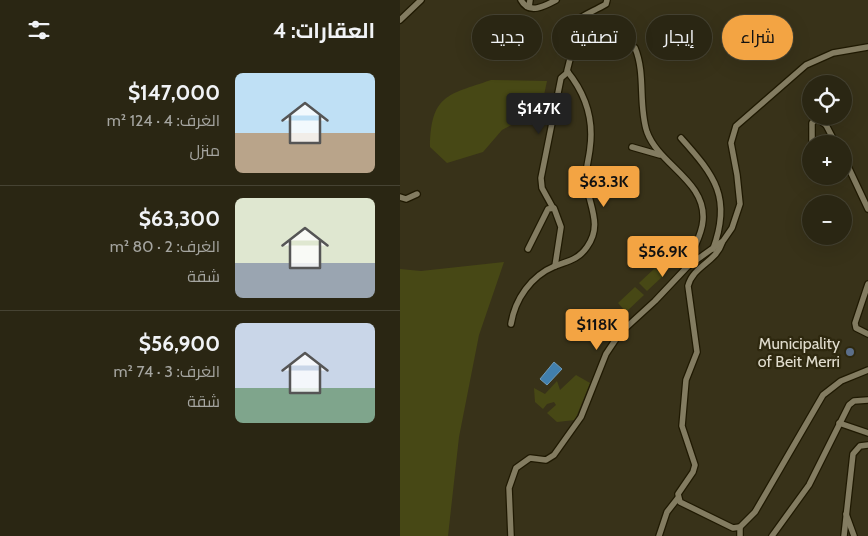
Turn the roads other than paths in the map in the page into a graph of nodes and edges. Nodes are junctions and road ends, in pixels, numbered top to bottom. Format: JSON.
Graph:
{"nodes":[{"id":1,"x":421,"y":0,"type":"edge"},
{"id":2,"x":521,"y":0,"type":"edge"},
{"id":3,"x":530,"y":0,"type":"edge"},
{"id":4,"x":556,"y":0,"type":"edge"},
{"id":5,"x":608,"y":0,"type":"edge"},
{"id":6,"x":529,"y":8,"type":"junction"},
{"id":7,"x":584,"y":15,"type":"edge"},
{"id":8,"x":400,"y":20,"type":"edge"},
{"id":9,"x":868,"y":47,"type":"edge"},
{"id":10,"x":636,"y":56,"type":"edge"},
{"id":11,"x":570,"y":60,"type":"edge"},
{"id":12,"x":568,"y":72,"type":"junction"},
{"id":13,"x":812,"y":135,"type":"edge"},
{"id":14,"x":831,"y":135,"type":"edge"},
{"id":15,"x":681,"y":138,"type":"dead end"},
{"id":16,"x":632,"y":147,"type":"dead end"},
{"id":17,"x":660,"y":154,"type":"junction"},
{"id":18,"x":852,"y":175,"type":"edge"},
{"id":19,"x":417,"y":194,"type":"dead end"},
{"id":20,"x":400,"y":197,"type":"edge"},
{"id":21,"x":552,"y":208,"type":"junction"},
{"id":22,"x":868,"y":209,"type":"edge"},
{"id":23,"x":723,"y":241,"type":"junction"},
{"id":24,"x":694,"y":248,"type":"junction"},
{"id":25,"x":528,"y":249,"type":"dead end"},
{"id":26,"x":712,"y":250,"type":"junction"},
{"id":27,"x":700,"y":257,"type":"junction"},
{"id":28,"x":555,"y":266,"type":"junction"},
{"id":29,"x":688,"y":266,"type":"junction"},
{"id":30,"x":868,"y":284,"type":"edge"},
{"id":31,"x":511,"y":324,"type":"dead end"},
{"id":32,"x":868,"y":334,"type":"edge"},
{"id":33,"x":868,"y":370,"type":"edge"},
{"id":34,"x":868,"y":400,"type":"edge"},
{"id":35,"x":839,"y":423,"type":"junction"},
{"id":36,"x":868,"y":433,"type":"edge"},
{"id":37,"x":868,"y":444,"type":"edge"},
{"id":38,"x":678,"y":498,"type":"junction"},
{"id":39,"x":845,"y":512,"type":"junction"},
{"id":40,"x":740,"y":526,"type":"junction"},
{"id":41,"x":511,"y":536,"type":"edge"},
{"id":42,"x":659,"y":536,"type":"edge"},
{"id":43,"x":740,"y":536,"type":"edge"},
{"id":44,"x":772,"y":536,"type":"edge"},
{"id":45,"x":844,"y":536,"type":"edge"},
{"id":46,"x":854,"y":536,"type":"edge"}],
"edges":[{"from":1,"to":8,"type":"street"},
{"from":2,"to":6,"type":"street"},
{"from":3,"to":6,"type":"street"},
{"from":4,"to":6,"type":"street"},
{"from":5,"to":7,"type":"street"},
{"from":9,"to":23,"type":"street"},
{"from":10,"to":17,"type":"street"},
{"from":11,"to":12,"type":"street"},
{"from":12,"to":21,"type":"street"},
{"from":12,"to":28,"type":"street"},
{"from":13,"to":14,"type":"street"},
{"from":15,"to":26,"type":"street"},
{"from":16,"to":17,"type":"street"},
{"from":17,"to":24,"type":"street"},
{"from":18,"to":22,"type":"street"},
{"from":19,"to":20,"type":"street"},
{"from":21,"to":25,"type":"street"},
{"from":21,"to":28,"type":"street"},
{"from":23,"to":26,"type":"street"},
{"from":23,"to":38,"type":"street"},
{"from":24,"to":27,"type":"street"},
{"from":24,"to":29,"type":"street"},
{"from":26,"to":27,"type":"street"},
{"from":27,"to":29,"type":"street"},
{"from":28,"to":31,"type":"street"},
{"from":29,"to":41,"type":"street"},
{"from":30,"to":32,"type":"street"},
{"from":33,"to":40,"type":"street"},
{"from":34,"to":35,"type":"street"},
{"from":35,"to":36,"type":"street"},
{"from":35,"to":44,"type":"street"},
{"from":37,"to":39,"type":"street"},
{"from":38,"to":40,"type":"street"},
{"from":38,"to":42,"type":"street"},
{"from":39,"to":45,"type":"street"},
{"from":39,"to":46,"type":"street"},
{"from":40,"to":43,"type":"street"}]}
